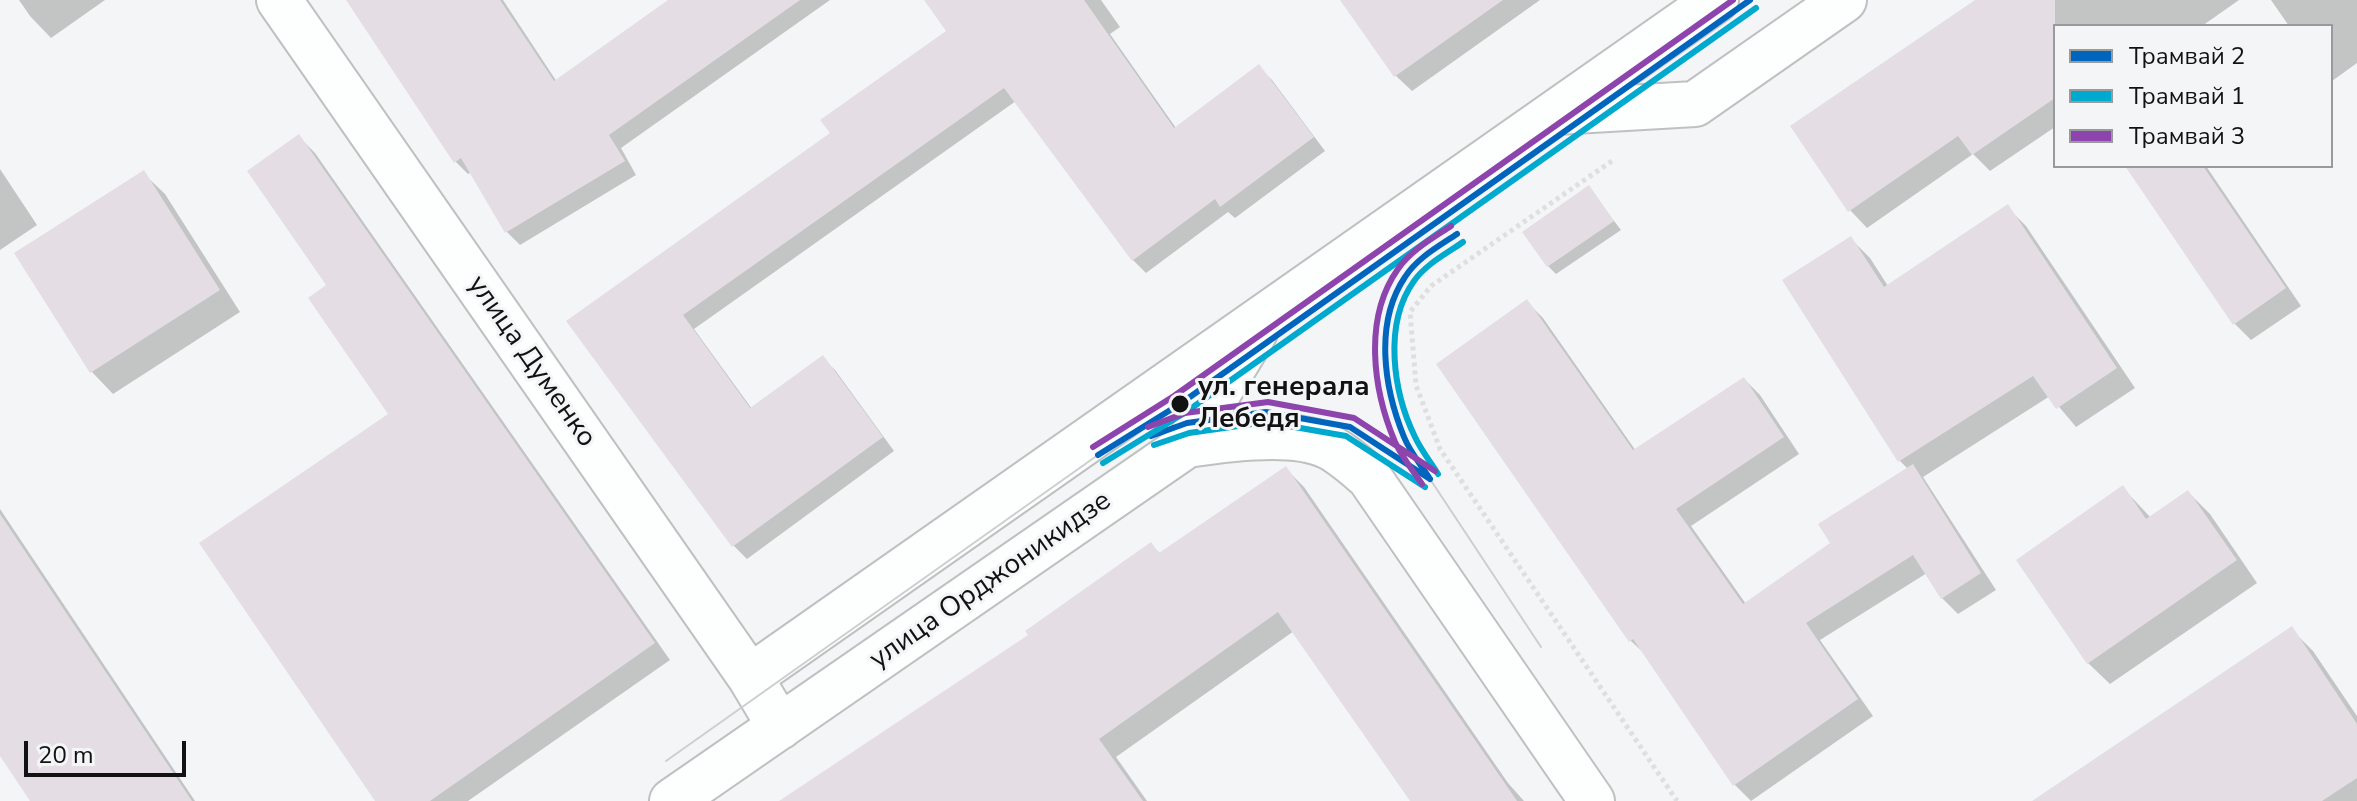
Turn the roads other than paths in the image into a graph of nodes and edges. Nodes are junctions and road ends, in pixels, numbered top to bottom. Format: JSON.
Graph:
{"nodes":[{"id":1,"x":279,"y":0,"type":"edge"},
{"id":2,"x":1716,"y":0,"type":"edge"},
{"id":3,"x":1844,"y":0,"type":"edge"},
{"id":4,"x":1557,"y":112,"type":"junction"},
{"id":5,"x":1264,"y":317,"type":"junction"},
{"id":6,"x":1187,"y":445,"type":"junction"},
{"id":7,"x":750,"y":677,"type":"junction"},
{"id":8,"x":780,"y":727,"type":"junction"},
{"id":9,"x":672,"y":801,"type":"edge"},
{"id":10,"x":1592,"y":801,"type":"edge"}],
"edges":[{"from":1,"to":7,"type":"street","name":"улица Думенко"},
{"from":2,"to":4,"type":"street","name":"улица Орджоникидзе"},
{"from":3,"to":4,"type":"street"},
{"from":4,"to":5,"type":"street","name":"улица Орджоникидзе"},
{"from":5,"to":6,"type":"street","name":"улица Орджоникидзе"},
{"from":5,"to":7,"type":"street","name":"улица Орджоникидзе"},
{"from":6,"to":8,"type":"street","name":"улица Орджоникидзе"},
{"from":6,"to":10,"type":"street"},
{"from":7,"to":8,"type":"street","name":"улица Думенко"},
{"from":8,"to":9,"type":"street","name":"улица Орджоникидзе"}]}
